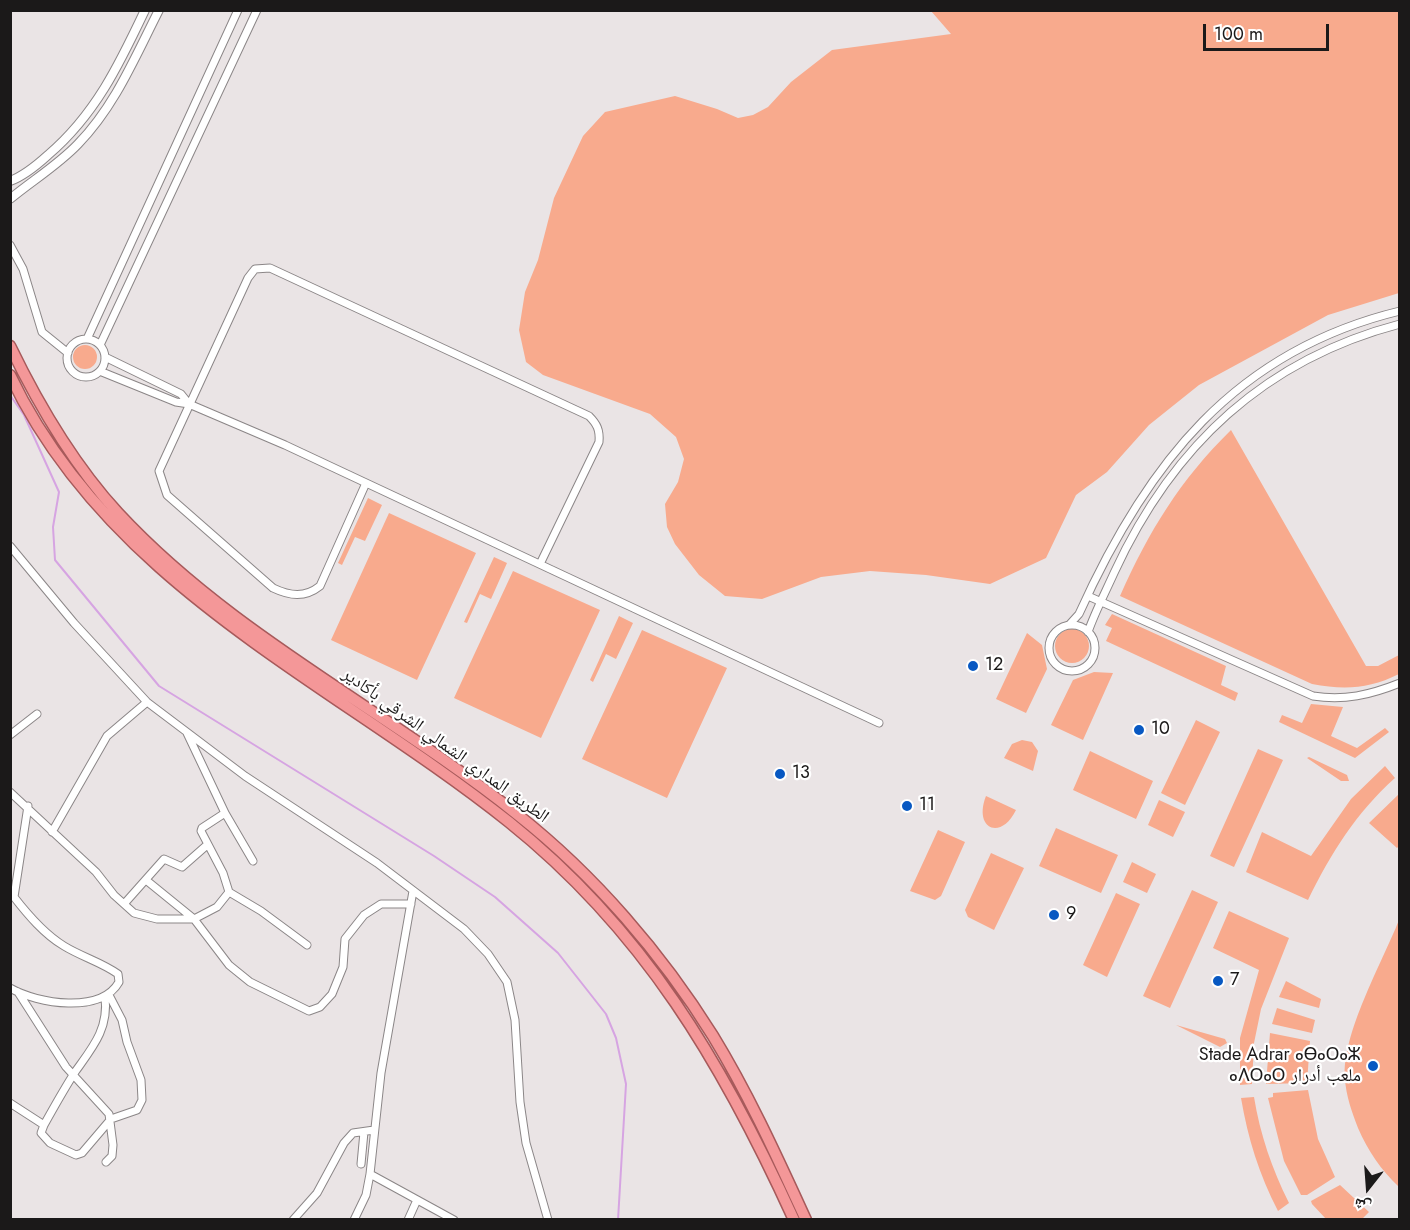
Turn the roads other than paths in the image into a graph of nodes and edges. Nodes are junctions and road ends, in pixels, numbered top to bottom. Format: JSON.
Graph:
{"nodes":[{"id":1,"x":145,"y":10,"type":"edge"},
{"id":2,"x":159,"y":10,"type":"edge"},
{"id":3,"x":238,"y":10,"type":"edge"},
{"id":4,"x":257,"y":10,"type":"edge"},
{"id":5,"x":10,"y":181,"type":"edge"},
{"id":6,"x":10,"y":199,"type":"edge"},
{"id":7,"x":10,"y":245,"type":"edge"},
{"id":8,"x":1400,"y":311,"type":"edge"},
{"id":9,"x":1400,"y":324,"type":"edge"},
{"id":10,"x":87,"y":339,"type":"junction"},
{"id":11,"x":100,"y":345,"type":"junction"},
{"id":12,"x":10,"y":346,"type":"edge"},
{"id":13,"x":68,"y":353,"type":"junction"},
{"id":14,"x":105,"y":357,"type":"junction"},
{"id":15,"x":102,"y":372,"type":"junction"},
{"id":16,"x":10,"y":375,"type":"edge"},
{"id":17,"x":189,"y":404,"type":"junction"},
{"id":18,"x":366,"y":483,"type":"junction"},
{"id":19,"x":10,"y":546,"type":"edge"},
{"id":20,"x":540,"y":564,"type":"junction"},
{"id":21,"x":1088,"y":596,"type":"junction"},
{"id":22,"x":1100,"y":602,"type":"junction"},
{"id":23,"x":1069,"y":625,"type":"junction"},
{"id":24,"x":1088,"y":632,"type":"junction"},
{"id":25,"x":1400,"y":683,"type":"edge"},
{"id":26,"x":147,"y":702,"type":"junction"},
{"id":27,"x":37,"y":714,"type":"dead end"},
{"id":28,"x":879,"y":723,"type":"dead end"},
{"id":29,"x":186,"y":732,"type":"junction"},
{"id":30,"x":10,"y":735,"type":"edge"},
{"id":31,"x":10,"y":792,"type":"edge"},
{"id":32,"x":28,"y":806,"type":"junction"},
{"id":33,"x":225,"y":813,"type":"junction"},
{"id":34,"x":52,"y":832,"type":"junction"},
{"id":35,"x":207,"y":845,"type":"junction"},
{"id":36,"x":253,"y":861,"type":"dead end"},
{"id":37,"x":146,"y":880,"type":"junction"},
{"id":38,"x":413,"y":891,"type":"junction"},
{"id":39,"x":229,"y":892,"type":"junction"},
{"id":40,"x":124,"y":904,"type":"junction"},
{"id":41,"x":411,"y":904,"type":"junction"},
{"id":42,"x":194,"y":919,"type":"junction"},
{"id":43,"x":307,"y":945,"type":"dead end"},
{"id":44,"x":10,"y":988,"type":"edge"},
{"id":45,"x":18,"y":992,"type":"junction"},
{"id":46,"x":107,"y":996,"type":"junction"},
{"id":47,"x":75,"y":1073,"type":"junction"},
{"id":48,"x":10,"y":1103,"type":"edge"},
{"id":49,"x":111,"y":1119,"type":"junction"},
{"id":50,"x":44,"y":1125,"type":"junction"},
{"id":51,"x":374,"y":1130,"type":"junction"},
{"id":52,"x":364,"y":1132,"type":"junction"},
{"id":53,"x":106,"y":1162,"type":"dead end"},
{"id":54,"x":361,"y":1164,"type":"dead end"},
{"id":55,"x":370,"y":1174,"type":"junction"},
{"id":56,"x":417,"y":1200,"type":"junction"},
{"id":57,"x":451,"y":1219,"type":"edge"},
{"id":58,"x":293,"y":1220,"type":"edge"},
{"id":59,"x":354,"y":1220,"type":"edge"},
{"id":60,"x":408,"y":1220,"type":"edge"},
{"id":61,"x":548,"y":1220,"type":"edge"},
{"id":62,"x":794,"y":1220,"type":"edge"},
{"id":63,"x":806,"y":1220,"type":"edge"}],
"edges":[{"from":1,"to":5,"type":"street"},
{"from":2,"to":6,"type":"street"},
{"from":3,"to":10,"type":"street"},
{"from":4,"to":11,"type":"street"},
{"from":7,"to":13,"type":"street"},
{"from":8,"to":21,"type":"street"},
{"from":9,"to":22,"type":"street"},
{"from":10,"to":11,"type":"street"},
{"from":10,"to":13,"type":"street"},
{"from":11,"to":14,"type":"street"},
{"from":12,"to":63,"type":"highway","name":"الطريق المداري الشمالي الشرقي بأكادير"},
{"from":13,"to":15,"type":"street"},
{"from":14,"to":15,"type":"street"},
{"from":14,"to":17,"type":"street"},
{"from":15,"to":17,"type":"street"},
{"from":16,"to":62,"type":"highway","name":"الطريق المداري الشمالي الشرقي بأكادير"},
{"from":17,"to":18,"type":"street"},
{"from":17,"to":18,"type":"street"},
{"from":17,"to":20,"type":"street"},
{"from":18,"to":20,"type":"street"},
{"from":19,"to":26,"type":"street"},
{"from":20,"to":28,"type":"street"},
{"from":21,"to":22,"type":"street"},
{"from":21,"to":23,"type":"street"},
{"from":22,"to":24,"type":"street"},
{"from":22,"to":25,"type":"street"},
{"from":23,"to":24,"type":"street"},
{"from":23,"to":24,"type":"street"},
{"from":26,"to":29,"type":"street"},
{"from":26,"to":34,"type":"street"},
{"from":27,"to":30,"type":"street"},
{"from":29,"to":33,"type":"street"},
{"from":29,"to":38,"type":"street"},
{"from":31,"to":32,"type":"street"},
{"from":32,"to":34,"type":"street"},
{"from":32,"to":46,"type":"street"},
{"from":33,"to":35,"type":"street"},
{"from":33,"to":36,"type":"street"},
{"from":34,"to":40,"type":"street"},
{"from":35,"to":37,"type":"street"},
{"from":35,"to":39,"type":"street"},
{"from":37,"to":40,"type":"street"},
{"from":37,"to":42,"type":"street"},
{"from":38,"to":41,"type":"street"},
{"from":38,"to":61,"type":"street"},
{"from":39,"to":42,"type":"street"},
{"from":39,"to":43,"type":"street"},
{"from":40,"to":42,"type":"street"},
{"from":41,"to":42,"type":"street"},
{"from":41,"to":51,"type":"street"},
{"from":44,"to":45,"type":"street"},
{"from":45,"to":46,"type":"street"},
{"from":45,"to":47,"type":"street"},
{"from":46,"to":47,"type":"street"},
{"from":46,"to":49,"type":"street"},
{"from":47,"to":49,"type":"street"},
{"from":47,"to":50,"type":"street"},
{"from":48,"to":50,"type":"street"},
{"from":49,"to":50,"type":"street"},
{"from":49,"to":53,"type":"street"},
{"from":51,"to":52,"type":"street"},
{"from":51,"to":55,"type":"street"},
{"from":52,"to":54,"type":"street"},
{"from":52,"to":58,"type":"street"},
{"from":55,"to":56,"type":"street"},
{"from":55,"to":59,"type":"street"},
{"from":56,"to":57,"type":"street"},
{"from":56,"to":60,"type":"street"}]}
